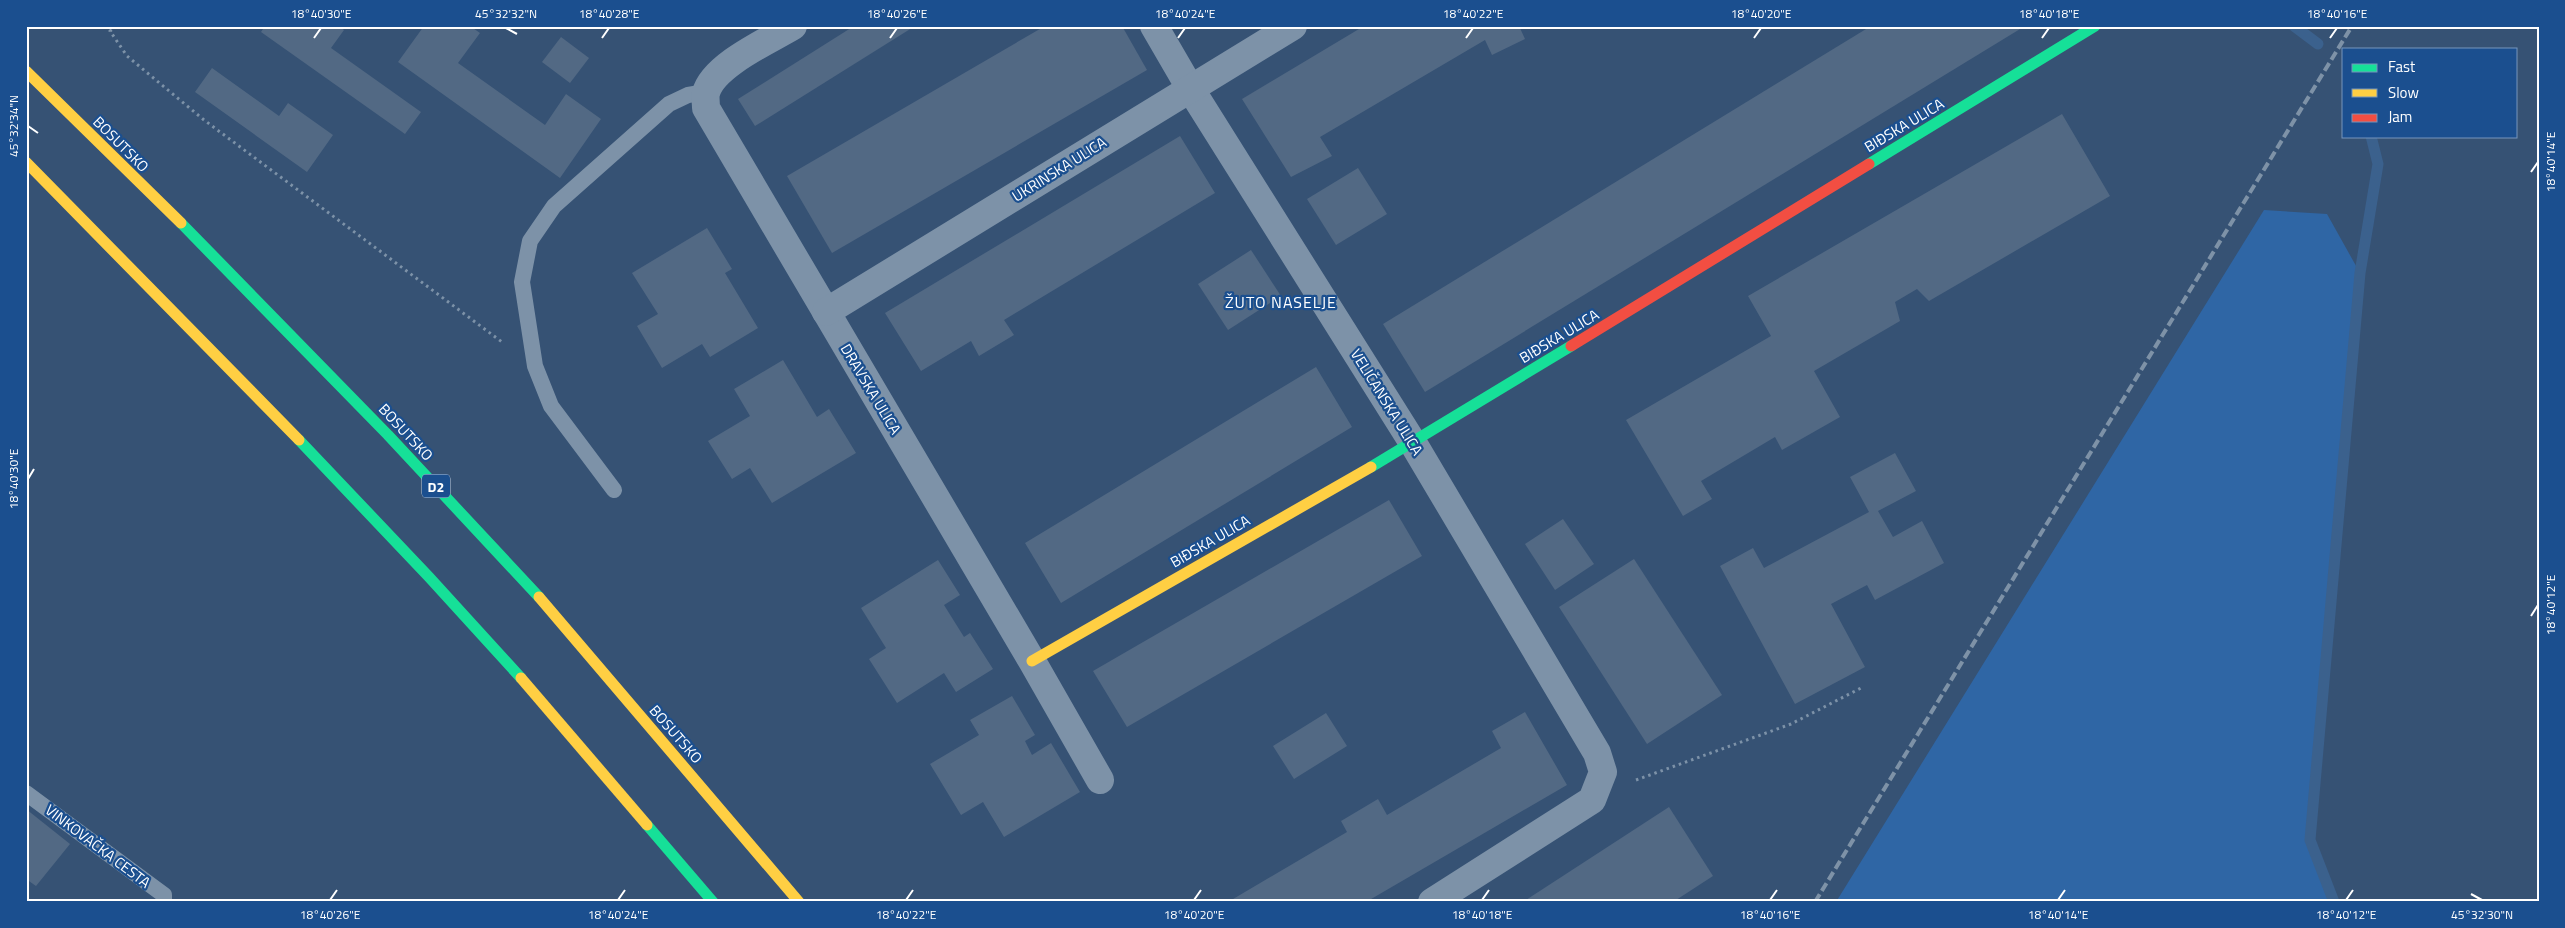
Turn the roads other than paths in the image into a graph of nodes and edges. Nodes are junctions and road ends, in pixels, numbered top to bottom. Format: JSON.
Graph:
{"nodes":[{"id":1,"x":793,"y":26,"type":"edge"},
{"id":2,"x":1154,"y":26,"type":"edge"},
{"id":3,"x":1293,"y":26,"type":"edge"},
{"id":4,"x":2095,"y":26,"type":"edge"},
{"id":5,"x":26,"y":72,"type":"edge"},
{"id":6,"x":1190,"y":88,"type":"junction"},
{"id":7,"x":706,"y":92,"type":"junction"},
{"id":8,"x":26,"y":162,"type":"edge"},
{"id":9,"x":826,"y":312,"type":"junction"},
{"id":10,"x":1413,"y":443,"type":"junction"},
{"id":11,"x":614,"y":490,"type":"dead end"},
{"id":12,"x":1032,"y":661,"type":"junction"},
{"id":13,"x":1100,"y":780,"type":"dead end"},
{"id":14,"x":26,"y":792,"type":"edge"},
{"id":15,"x":164,"y":902,"type":"edge"},
{"id":16,"x":713,"y":902,"type":"edge"},
{"id":17,"x":799,"y":902,"type":"edge"},
{"id":18,"x":1432,"y":902,"type":"edge"}],
"edges":[{"from":1,"to":7,"type":"street"},
{"from":2,"to":6,"type":"street","name":"VELIČANSKA ULICA"},
{"from":3,"to":6,"type":"street","name":"UKRINSKA ULICA"},
{"from":4,"to":10,"type":"main road","name":"BIĐSKA ULICA"},
{"from":5,"to":17,"type":"main road","name":"BOSUTSKO","number":"D2"},
{"from":6,"to":9,"type":"street","name":"UKRINSKA ULICA"},
{"from":6,"to":10,"type":"street","name":"VELIČANSKA ULICA"},
{"from":7,"to":9,"type":"street","name":"DRAVSKA ULICA"},
{"from":7,"to":11,"type":"lane"},
{"from":8,"to":16,"type":"main road"},
{"from":9,"to":12,"type":"street","name":"DRAVSKA ULICA"},
{"from":10,"to":12,"type":"main road","name":"BIĐSKA ULICA"},
{"from":10,"to":18,"type":"street","name":"VELIČANSKA ULICA"},
{"from":12,"to":13,"type":"street","name":"DRAVSKA ULICA"},
{"from":14,"to":15,"type":"lane","name":"VINKOVAČKA CESTA"}]}
